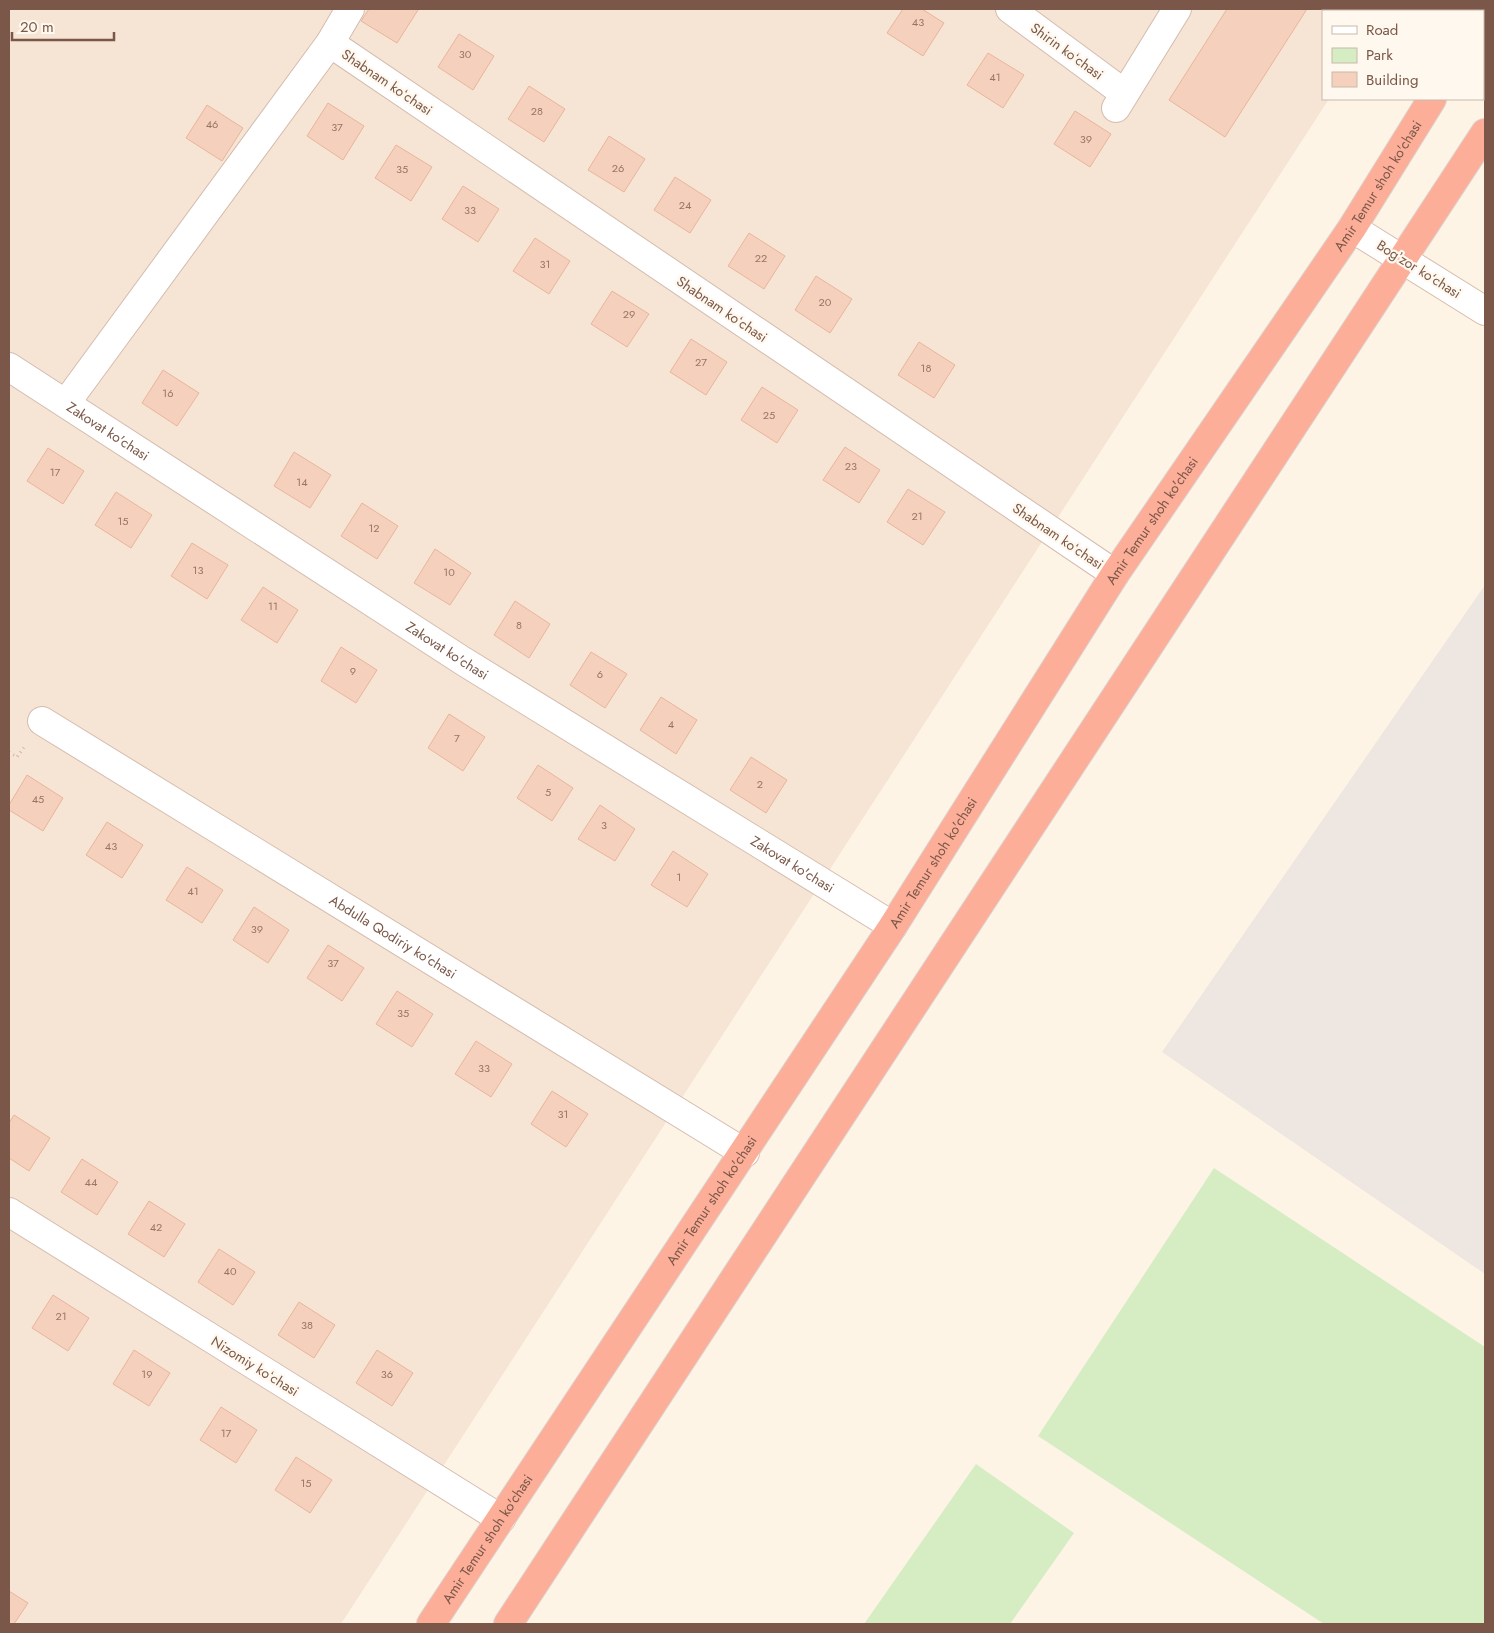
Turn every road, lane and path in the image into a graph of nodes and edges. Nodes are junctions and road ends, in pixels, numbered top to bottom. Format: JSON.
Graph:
{"nodes":[{"id":1,"x":350,"y":9,"type":"edge"},
{"id":2,"x":1010,"y":9,"type":"edge"},
{"id":3,"x":1177,"y":9,"type":"edge"},
{"id":4,"x":330,"y":43,"type":"junction"},
{"id":5,"x":1431,"y":100,"type":"edge"},
{"id":6,"x":1485,"y":134,"type":"edge"},
{"id":7,"x":1352,"y":228,"type":"junction"},
{"id":8,"x":1404,"y":259,"type":"junction"},
{"id":9,"x":1485,"y":311,"type":"edge"},
{"id":10,"x":9,"y":366,"type":"edge"},
{"id":11,"x":66,"y":403,"type":"junction"},
{"id":12,"x":1115,"y":574,"type":"junction"},
{"id":13,"x":42,"y":721,"type":"dead end"},
{"id":14,"x":893,"y":926,"type":"junction"},
{"id":15,"x":745,"y":1153,"type":"junction"},
{"id":16,"x":9,"y":1212,"type":"edge"},
{"id":17,"x":500,"y":1519,"type":"junction"},
{"id":18,"x":431,"y":1624,"type":"edge"},
{"id":19,"x":508,"y":1624,"type":"edge"}],
"edges":[{"from":1,"to":4,"type":"street"},
{"from":2,"to":3,"type":"street","name":"Shirin koʻchasi"},
{"from":4,"to":11,"type":"street"},
{"from":4,"to":12,"type":"street","name":"Shabnam koʻchasi"},
{"from":5,"to":7,"type":"highway","name":"Amir Temur shoh ko'chasi"},
{"from":6,"to":8,"type":"highway"},
{"from":7,"to":8,"type":"street","name":"Bogʼzor ko‘chasi"},
{"from":7,"to":12,"type":"highway","name":"Amir Temur shoh ko'chasi"},
{"from":8,"to":9,"type":"street","name":"Bogʼzor ko‘chasi"},
{"from":8,"to":19,"type":"highway"},
{"from":10,"to":11,"type":"street","name":"Zakovat ko'chasi"},
{"from":11,"to":14,"type":"street","name":"Zakovat ko'chasi"},
{"from":12,"to":14,"type":"highway","name":"Amir Temur shoh ko'chasi"},
{"from":13,"to":15,"type":"street","name":"Abdulla Qodiriy ko'chasi"},
{"from":14,"to":15,"type":"highway","name":"Amir Temur shoh ko'chasi"},
{"from":15,"to":17,"type":"highway","name":"Amir Temur shoh ko'chasi"},
{"from":16,"to":17,"type":"street","name":"Nizomiy koʻchasi"},
{"from":17,"to":18,"type":"highway","name":"Amir Temur shoh ko'chasi"}]}
